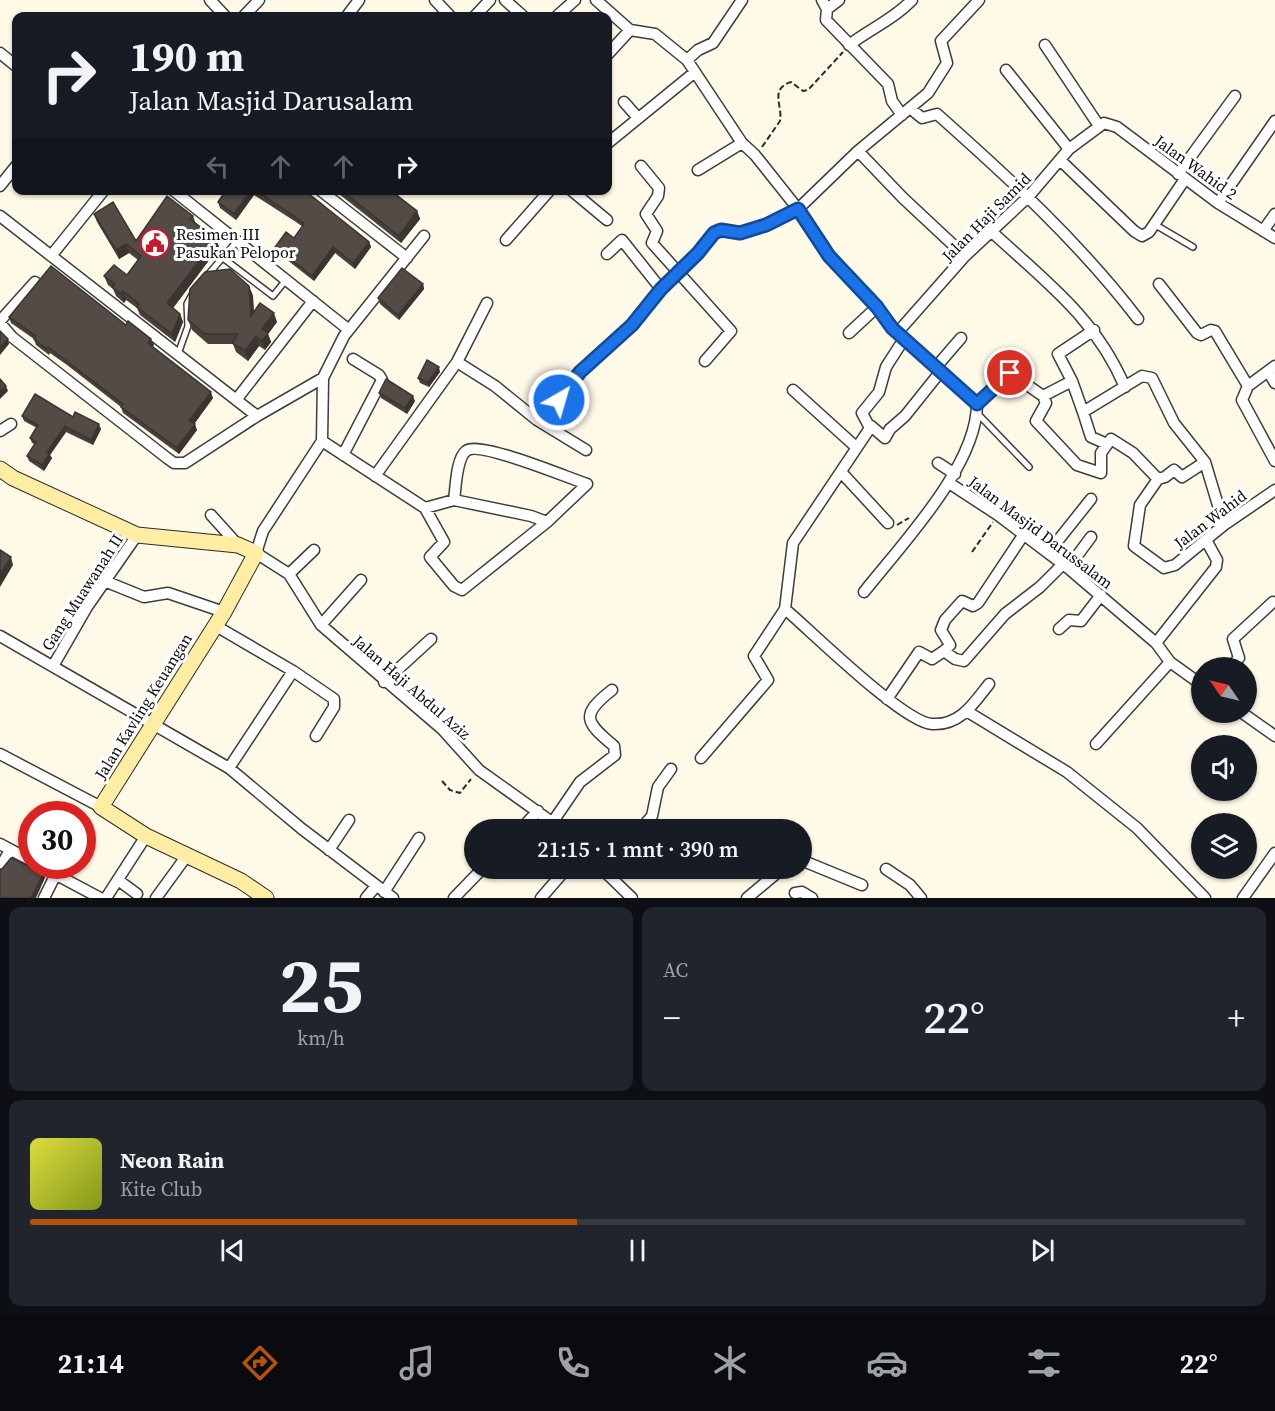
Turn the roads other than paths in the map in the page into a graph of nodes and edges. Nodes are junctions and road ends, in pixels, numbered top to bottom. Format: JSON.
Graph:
{"nodes":[{"id":1,"x":210,"y":0,"type":"edge"},
{"id":2,"x":259,"y":0,"type":"edge"},
{"id":3,"x":435,"y":0,"type":"edge"},
{"id":4,"x":490,"y":0,"type":"edge"},
{"id":5,"x":505,"y":0,"type":"edge"},
{"id":6,"x":574,"y":0,"type":"edge"},
{"id":7,"x":596,"y":0,"type":"edge"},
{"id":8,"x":742,"y":0,"type":"edge"},
{"id":9,"x":839,"y":0,"type":"edge"},
{"id":10,"x":912,"y":0,"type":"edge"},
{"id":11,"x":979,"y":0,"type":"edge"},
{"id":12,"x":824,"y":5,"type":"edge"},
{"id":13,"x":221,"y":12,"type":"edge"},
{"id":14,"x":248,"y":12,"type":"edge"},
{"id":15,"x":446,"y":12,"type":"edge"},
{"id":16,"x":479,"y":12,"type":"edge"},
{"id":17,"x":518,"y":12,"type":"edge"},
{"id":18,"x":561,"y":12,"type":"edge"},
{"id":19,"x":610,"y":12,"type":"edge"},
{"id":20,"x":612,"y":14,"type":"edge"},
{"id":21,"x":630,"y":30,"type":"junction"},
{"id":22,"x":849,"y":45,"type":"junction"},
{"id":23,"x":1046,"y":45,"type":"dead end"},
{"id":24,"x":612,"y":50,"type":"edge"},
{"id":25,"x":8,"y":60,"type":"edge"},
{"id":26,"x":687,"y":60,"type":"junction"},
{"id":27,"x":0,"y":69,"type":"edge"},
{"id":28,"x":1006,"y":69,"type":"dead end"},
{"id":29,"x":694,"y":72,"type":"junction"},
{"id":30,"x":1235,"y":96,"type":"dead end"},
{"id":31,"x":624,"y":102,"type":"dead end"},
{"id":32,"x":906,"y":112,"type":"junction"},
{"id":33,"x":638,"y":118,"type":"junction"},
{"id":34,"x":1275,"y":121,"type":"edge"},
{"id":35,"x":1099,"y":126,"type":"junction"},
{"id":36,"x":612,"y":140,"type":"edge"},
{"id":37,"x":742,"y":143,"type":"junction"},
{"id":38,"x":1069,"y":149,"type":"junction"},
{"id":39,"x":858,"y":151,"type":"junction"},
{"id":40,"x":1060,"y":160,"type":"junction"},
{"id":41,"x":642,"y":166,"type":"dead end"},
{"id":42,"x":698,"y":170,"type":"dead end"},
{"id":43,"x":12,"y":171,"type":"edge"},
{"id":44,"x":1181,"y":176,"type":"junction"},
{"id":45,"x":0,"y":186,"type":"edge"},
{"id":46,"x":100,"y":195,"type":"edge"},
{"id":47,"x":183,"y":195,"type":"edge"},
{"id":48,"x":326,"y":195,"type":"edge"},
{"id":49,"x":546,"y":195,"type":"edge"},
{"id":50,"x":577,"y":195,"type":"edge"},
{"id":51,"x":1029,"y":196,"type":"junction"},
{"id":52,"x":1218,"y":203,"type":"junction"},
{"id":53,"x":798,"y":209,"type":"junction"},
{"id":54,"x":1275,"y":214,"type":"edge"},
{"id":55,"x":0,"y":216,"type":"edge"},
{"id":56,"x":607,"y":220,"type":"dead end"},
{"id":57,"x":1154,"y":224,"type":"junction"},
{"id":58,"x":1263,"y":231,"type":"junction"},
{"id":59,"x":992,"y":232,"type":"junction"},
{"id":60,"x":424,"y":236,"type":"dead end"},
{"id":61,"x":1275,"y":238,"type":"edge"},
{"id":62,"x":506,"y":240,"type":"dead end"},
{"id":63,"x":237,"y":241,"type":"junction"},
{"id":64,"x":1193,"y":247,"type":"dead end"},
{"id":65,"x":607,"y":254,"type":"dead end"},
{"id":66,"x":51,"y":256,"type":"junction"},
{"id":67,"x":965,"y":256,"type":"junction"},
{"id":68,"x":223,"y":258,"type":"junction"},
{"id":69,"x":407,"y":258,"type":"junction"},
{"id":70,"x":676,"y":272,"type":"junction"},
{"id":71,"x":286,"y":280,"type":"junction"},
{"id":72,"x":35,"y":282,"type":"edge"},
{"id":73,"x":1159,"y":284,"type":"dead end"},
{"id":74,"x":661,"y":289,"type":"junction"},
{"id":75,"x":313,"y":301,"type":"junction"},
{"id":76,"x":487,"y":303,"type":"dead end"},
{"id":77,"x":877,"y":307,"type":"junction"},
{"id":78,"x":1138,"y":319,"type":"dead end"},
{"id":79,"x":0,"y":322,"type":"edge"},
{"id":80,"x":349,"y":330,"type":"junction"},
{"id":81,"x":1094,"y":330,"type":"junction"},
{"id":82,"x":849,"y":333,"type":"dead end"},
{"id":83,"x":901,"y":336,"type":"junction"},
{"id":84,"x":961,"y":338,"type":"dead end"},
{"id":85,"x":178,"y":354,"type":"junction"},
{"id":86,"x":353,"y":359,"type":"dead end"},
{"id":87,"x":705,"y":361,"type":"dead end"},
{"id":88,"x":457,"y":362,"type":"junction"},
{"id":89,"x":938,"y":369,"type":"junction"},
{"id":90,"x":1271,"y":369,"type":"edge"},
{"id":91,"x":323,"y":378,"type":"junction"},
{"id":92,"x":1072,"y":381,"type":"junction"},
{"id":93,"x":1275,"y":384,"type":"edge"},
{"id":94,"x":1248,"y":386,"type":"junction"},
{"id":95,"x":1125,"y":387,"type":"junction"},
{"id":96,"x":793,"y":390,"type":"dead end"},
{"id":97,"x":1043,"y":396,"type":"junction"},
{"id":98,"x":236,"y":400,"type":"junction"},
{"id":99,"x":977,"y":409,"type":"junction"},
{"id":100,"x":1083,"y":412,"type":"junction"},
{"id":101,"x":257,"y":416,"type":"junction"},
{"id":102,"x":537,"y":420,"type":"junction"},
{"id":103,"x":11,"y":424,"type":"dead end"},
{"id":104,"x":871,"y":426,"type":"junction"},
{"id":105,"x":0,"y":431,"type":"edge"},
{"id":106,"x":322,"y":441,"type":"junction"},
{"id":107,"x":1107,"y":444,"type":"junction"},
{"id":108,"x":856,"y":447,"type":"junction"},
{"id":109,"x":586,"y":450,"type":"dead end"},
{"id":110,"x":344,"y":455,"type":"junction"},
{"id":111,"x":1205,"y":462,"type":"junction"},
{"id":112,"x":1275,"y":462,"type":"edge"},
{"id":113,"x":938,"y":463,"type":"dead end"},
{"id":114,"x":1029,"y":467,"type":"dead end"},
{"id":115,"x":0,"y":469,"type":"edge"},
{"id":116,"x":841,"y":472,"type":"junction"},
{"id":117,"x":375,"y":476,"type":"junction"},
{"id":118,"x":952,"y":478,"type":"junction"},
{"id":119,"x":1158,"y":479,"type":"junction"},
{"id":120,"x":1275,"y":490,"type":"edge"},
{"id":121,"x":1091,"y":499,"type":"dead end"},
{"id":122,"x":454,"y":500,"type":"junction"},
{"id":123,"x":425,"y":508,"type":"junction"},
{"id":124,"x":211,"y":515,"type":"dead end"},
{"id":125,"x":547,"y":522,"type":"junction"},
{"id":126,"x":888,"y":523,"type":"dead end"},
{"id":127,"x":1224,"y":525,"type":"junction"},
{"id":128,"x":1024,"y":534,"type":"junction"},
{"id":129,"x":137,"y":535,"type":"junction"},
{"id":130,"x":1091,"y":537,"type":"dead end"},
{"id":131,"x":1206,"y":540,"type":"junction"},
{"id":132,"x":237,"y":545,"type":"junction"},
{"id":133,"x":314,"y":550,"type":"dead end"},
{"id":134,"x":256,"y":553,"type":"junction"},
{"id":135,"x":1048,"y":553,"type":"junction"},
{"id":136,"x":1066,"y":566,"type":"junction"},
{"id":137,"x":289,"y":574,"type":"junction"},
{"id":138,"x":361,"y":580,"type":"dead end"},
{"id":139,"x":107,"y":582,"type":"junction"},
{"id":140,"x":864,"y":592,"type":"dead end"},
{"id":141,"x":1101,"y":595,"type":"junction"},
{"id":142,"x":1274,"y":602,"type":"dead end"},
{"id":143,"x":785,"y":609,"type":"junction"},
{"id":144,"x":224,"y":612,"type":"junction"},
{"id":145,"x":321,"y":625,"type":"junction"},
{"id":146,"x":216,"y":626,"type":"junction"},
{"id":147,"x":1059,"y":629,"type":"dead end"},
{"id":148,"x":0,"y":636,"type":"edge"},
{"id":149,"x":431,"y":639,"type":"dead end"},
{"id":150,"x":1156,"y":643,"type":"junction"},
{"id":151,"x":944,"y":651,"type":"junction"},
{"id":152,"x":1239,"y":657,"type":"edge"},
{"id":153,"x":1170,"y":662,"type":"junction"},
{"id":154,"x":53,"y":666,"type":"junction"},
{"id":155,"x":293,"y":671,"type":"junction"},
{"id":156,"x":1191,"y":677,"type":"edge"},
{"id":157,"x":384,"y":682,"type":"junction"},
{"id":158,"x":989,"y":684,"type":"dead end"},
{"id":159,"x":612,"y":690,"type":"dead end"},
{"id":160,"x":887,"y":699,"type":"junction"},
{"id":161,"x":968,"y":712,"type":"junction"},
{"id":162,"x":1275,"y":720,"type":"edge"},
{"id":163,"x":1257,"y":723,"type":"edge"},
{"id":164,"x":153,"y":724,"type":"junction"},
{"id":165,"x":1271,"y":733,"type":"edge"},
{"id":166,"x":316,"y":736,"type":"dead end"},
{"id":167,"x":1096,"y":744,"type":"dead end"},
{"id":168,"x":0,"y":754,"type":"edge"},
{"id":169,"x":701,"y":758,"type":"dead end"},
{"id":170,"x":229,"y":768,"type":"junction"},
{"id":171,"x":671,"y":769,"type":"dead end"},
{"id":172,"x":101,"y":807,"type":"junction"},
{"id":173,"x":538,"y":811,"type":"junction"},
{"id":174,"x":530,"y":819,"type":"edge"},
{"id":175,"x":552,"y":819,"type":"edge"},
{"id":176,"x":555,"y":819,"type":"edge"},
{"id":177,"x":649,"y":819,"type":"edge"},
{"id":178,"x":349,"y":820,"type":"dead end"},
{"id":179,"x":146,"y":836,"type":"junction"},
{"id":180,"x":419,"y":838,"type":"dead end"},
{"id":181,"x":5,"y":847,"type":"edge"},
{"id":182,"x":329,"y":850,"type":"junction"},
{"id":183,"x":1275,"y":853,"type":"edge"},
{"id":184,"x":188,"y":854,"type":"junction"},
{"id":185,"x":812,"y":865,"type":"edge"},
{"id":186,"x":0,"y":868,"type":"edge"},
{"id":187,"x":886,"y":869,"type":"dead end"},
{"id":188,"x":54,"y":879,"type":"edge"},
{"id":189,"x":65,"y":879,"type":"edge"},
{"id":190,"x":472,"y":879,"type":"edge"},
{"id":191,"x":557,"y":879,"type":"edge"},
{"id":192,"x":612,"y":879,"type":"edge"},
{"id":193,"x":770,"y":879,"type":"edge"},
{"id":194,"x":117,"y":880,"type":"junction"},
{"id":195,"x":862,"y":885,"type":"dead end"},
{"id":196,"x":384,"y":892,"type":"edge"},
{"id":197,"x":795,"y":893,"type":"dead end"},
{"id":198,"x":137,"y":894,"type":"dead end"},
{"id":199,"x":626,"y":896,"type":"edge"},
{"id":200,"x":44,"y":898,"type":"edge"},
{"id":201,"x":100,"y":898,"type":"edge"},
{"id":202,"x":106,"y":898,"type":"edge"},
{"id":203,"x":156,"y":898,"type":"edge"},
{"id":204,"x":266,"y":898,"type":"edge"},
{"id":205,"x":366,"y":898,"type":"edge"},
{"id":206,"x":454,"y":898,"type":"edge"},
{"id":207,"x":541,"y":898,"type":"edge"},
{"id":208,"x":747,"y":898,"type":"edge"},
{"id":209,"x":812,"y":898,"type":"edge"},
{"id":210,"x":921,"y":898,"type":"edge"},
{"id":211,"x":1205,"y":898,"type":"edge"},
{"id":212,"x":1243,"y":898,"type":"edge"}],
"edges":[{"from":1,"to":13,"type":"street"},
{"from":2,"to":14,"type":"street"},
{"from":3,"to":15,"type":"street"},
{"from":4,"to":16,"type":"street"},
{"from":5,"to":17,"type":"street"},
{"from":6,"to":18,"type":"street"},
{"from":7,"to":19,"type":"street"},
{"from":8,"to":26,"type":"street"},
{"from":9,"to":12,"type":"street"},
{"from":10,"to":22,"type":"street"},
{"from":11,"to":32,"type":"street"},
{"from":12,"to":22,"type":"street"},
{"from":20,"to":21,"type":"street"},
{"from":21,"to":24,"type":"street"},
{"from":21,"to":26,"type":"street"},
{"from":22,"to":32,"type":"street"},
{"from":23,"to":35,"type":"street"},
{"from":25,"to":27,"type":"street"},
{"from":26,"to":29,"type":"street"},
{"from":28,"to":38,"type":"street"},
{"from":29,"to":33,"type":"street"},
{"from":29,"to":37,"type":"street"},
{"from":30,"to":44,"type":"street"},
{"from":31,"to":33,"type":"street"},
{"from":32,"to":39,"type":"street"},
{"from":32,"to":51,"type":"street"},
{"from":33,"to":36,"type":"street"},
{"from":34,"to":52,"type":"street"},
{"from":35,"to":38,"type":"street","name":"Jalan Haji Samid"},
{"from":35,"to":44,"type":"street","name":"Jalan Wahid 2"},
{"from":37,"to":42,"type":"street"},
{"from":37,"to":53,"type":"street"},
{"from":38,"to":40,"type":"street","name":"Jalan Haji Samid"},
{"from":39,"to":53,"type":"street"},
{"from":39,"to":67,"type":"street"},
{"from":40,"to":51,"type":"street","name":"Jalan Haji Samid"},
{"from":40,"to":57,"type":"street"},
{"from":41,"to":70,"type":"street"},
{"from":43,"to":45,"type":"street"},
{"from":44,"to":52,"type":"street","name":"Jalan Wahid 2"},
{"from":44,"to":57,"type":"street"},
{"from":46,"to":66,"type":"street"},
{"from":47,"to":63,"type":"street"},
{"from":48,"to":69,"type":"street"},
{"from":49,"to":62,"type":"street"},
{"from":50,"to":56,"type":"street"},
{"from":51,"to":59,"type":"street","name":"Jalan Haji Samid"},
{"from":51,"to":78,"type":"street"},
{"from":52,"to":58,"type":"street","name":"Jalan Wahid 2"},
{"from":53,"to":70,"type":"street"},
{"from":53,"to":77,"type":"street"},
{"from":54,"to":58,"type":"street"},
{"from":55,"to":66,"type":"street"},
{"from":57,"to":64,"type":"lane"},
{"from":58,"to":61,"type":"street","name":"Jalan Wahid 2"},
{"from":59,"to":67,"type":"street","name":"Jalan Haji Samid"},
{"from":59,"to":81,"type":"street"},
{"from":60,"to":69,"type":"street"},
{"from":63,"to":68,"type":"lane"},
{"from":63,"to":71,"type":"street"},
{"from":65,"to":74,"type":"street"},
{"from":66,"to":85,"type":"street"},
{"from":67,"to":83,"type":"street","name":"Jalan Haji Samid"},
{"from":68,"to":71,"type":"lane"},
{"from":68,"to":85,"type":"lane"},
{"from":69,"to":80,"type":"street"},
{"from":70,"to":74,"type":"street"},
{"from":70,"to":87,"type":"street"},
{"from":71,"to":75,"type":"street"},
{"from":72,"to":79,"type":"street"},
{"from":73,"to":94,"type":"street"},
{"from":74,"to":102,"type":"street"},
{"from":75,"to":80,"type":"street"},
{"from":75,"to":98,"type":"street"},
{"from":76,"to":88,"type":"street"},
{"from":77,"to":82,"type":"street"},
{"from":77,"to":83,"type":"street"},
{"from":79,"to":101,"type":"street"},
{"from":80,"to":91,"type":"street"},
{"from":81,"to":92,"type":"street"},
{"from":81,"to":95,"type":"street"},
{"from":83,"to":89,"type":"street"},
{"from":83,"to":104,"type":"street","name":"Jalan Haji Samid"},
{"from":84,"to":89,"type":"street"},
{"from":85,"to":98,"type":"street"},
{"from":86,"to":110,"type":"street"},
{"from":88,"to":102,"type":"street"},
{"from":88,"to":117,"type":"street"},
{"from":89,"to":99,"type":"street"},
{"from":89,"to":104,"type":"street"},
{"from":90,"to":93,"type":"street"},
{"from":90,"to":94,"type":"street"},
{"from":91,"to":101,"type":"street"},
{"from":91,"to":106,"type":"street"},
{"from":92,"to":97,"type":"street"},
{"from":92,"to":100,"type":"street"},
{"from":94,"to":112,"type":"street"},
{"from":95,"to":100,"type":"street"},
{"from":95,"to":111,"type":"street"},
{"from":96,"to":108,"type":"street"},
{"from":97,"to":99,"type":"street"},
{"from":97,"to":107,"type":"street"},
{"from":98,"to":101,"type":"street"},
{"from":99,"to":114,"type":"lane"},
{"from":99,"to":118,"type":"street","name":"Jalan Masjid Darussalam"},
{"from":100,"to":107,"type":"street"},
{"from":102,"to":109,"type":"street"},
{"from":103,"to":105,"type":"street"},
{"from":104,"to":108,"type":"street"},
{"from":106,"to":110,"type":"street"},
{"from":106,"to":134,"type":"street"},
{"from":107,"to":119,"type":"street"},
{"from":108,"to":116,"type":"street"},
{"from":110,"to":117,"type":"street"},
{"from":111,"to":119,"type":"street"},
{"from":111,"to":127,"type":"street"},
{"from":113,"to":118,"type":"street"},
{"from":115,"to":129,"type":"street"},
{"from":116,"to":126,"type":"street"},
{"from":116,"to":143,"type":"street"},
{"from":117,"to":123,"type":"street"},
{"from":118,"to":128,"type":"street","name":"Jalan Masjid Darussalam"},
{"from":118,"to":140,"type":"street"},
{"from":119,"to":131,"type":"street","name":"Jalan Wahid"},
{"from":120,"to":127,"type":"street","name":"Jalan Wahid"},
{"from":121,"to":135,"type":"street"},
{"from":122,"to":123,"type":"street"},
{"from":122,"to":125,"type":"street"},
{"from":122,"to":125,"type":"street"},
{"from":123,"to":125,"type":"street"},
{"from":124,"to":132,"type":"street"},
{"from":127,"to":131,"type":"street","name":"Jalan Wahid"},
{"from":128,"to":135,"type":"street","name":"Jalan Masjid Darussalam"},
{"from":128,"to":151,"type":"street"},
{"from":129,"to":132,"type":"street"},
{"from":129,"to":139,"type":"street","name":"Gang Muawanah II"},
{"from":130,"to":136,"type":"street"},
{"from":131,"to":150,"type":"street"},
{"from":132,"to":134,"type":"street"},
{"from":133,"to":137,"type":"street"},
{"from":134,"to":137,"type":"street","name":"Jalan Haji Abdul Aziz"},
{"from":134,"to":144,"type":"street","name":"Jalan Kavling Keuangan"},
{"from":135,"to":136,"type":"street","name":"Jalan Masjid Darussalam"},
{"from":136,"to":141,"type":"street","name":"Jalan Masjid Darussalam"},
{"from":136,"to":151,"type":"street"},
{"from":137,"to":145,"type":"street","name":"Jalan Haji Abdul Aziz"},
{"from":138,"to":145,"type":"street"},
{"from":139,"to":144,"type":"street"},
{"from":139,"to":154,"type":"street","name":"Gang Muawanah II"},
{"from":141,"to":147,"type":"street"},
{"from":141,"to":150,"type":"street","name":"Jalan Masjid Darussalam"},
{"from":142,"to":152,"type":"street"},
{"from":143,"to":160,"type":"street"},
{"from":143,"to":169,"type":"street"},
{"from":144,"to":146,"type":"street","name":"Jalan Kavling Keuangan"},
{"from":145,"to":157,"type":"street","name":"Jalan Haji Abdul Aziz"},
{"from":146,"to":155,"type":"street"},
{"from":146,"to":164,"type":"street","name":"Jalan Kavling Keuangan"},
{"from":148,"to":154,"type":"street"},
{"from":149,"to":157,"type":"street"},
{"from":150,"to":153,"type":"street","name":"Jalan Masjid Darussalam"},
{"from":151,"to":160,"type":"street"},
{"from":153,"to":156,"type":"street","name":"Jalan Masjid Darussalam"},
{"from":153,"to":167,"type":"street"},
{"from":154,"to":164,"type":"street"},
{"from":155,"to":166,"type":"street"},
{"from":155,"to":170,"type":"street"},
{"from":157,"to":173,"type":"street","name":"Jalan Haji Abdul Aziz"},
{"from":158,"to":161,"type":"street"},
{"from":159,"to":176,"type":"street"},
{"from":160,"to":161,"type":"street"},
{"from":161,"to":211,"type":"street"},
{"from":162,"to":165,"type":"street"},
{"from":163,"to":165,"type":"street"},
{"from":164,"to":170,"type":"street"},
{"from":164,"to":172,"type":"street","name":"Jalan Kavling Keuangan"},
{"from":168,"to":172,"type":"street"},
{"from":170,"to":182,"type":"street"},
{"from":171,"to":177,"type":"street"},
{"from":172,"to":179,"type":"street"},
{"from":173,"to":174,"type":"street"},
{"from":173,"to":175,"type":"street","name":"Jalan Haji Abdul Aziz"},
{"from":178,"to":182,"type":"street"},
{"from":179,"to":184,"type":"street"},
{"from":179,"to":194,"type":"street"},
{"from":180,"to":196,"type":"street"},
{"from":181,"to":186,"type":"street"},
{"from":182,"to":196,"type":"street"},
{"from":183,"to":212,"type":"street"},
{"from":184,"to":203,"type":"street"},
{"from":184,"to":204,"type":"street"},
{"from":185,"to":195,"type":"street"},
{"from":187,"to":210,"type":"street"},
{"from":188,"to":200,"type":"street"},
{"from":189,"to":201,"type":"street"},
{"from":190,"to":206,"type":"street"},
{"from":191,"to":207,"type":"street"},
{"from":192,"to":199,"type":"street"},
{"from":193,"to":208,"type":"street"},
{"from":194,"to":198,"type":"street"},
{"from":194,"to":202,"type":"street"},
{"from":196,"to":205,"type":"street"},
{"from":197,"to":209,"type":"street"}]}
